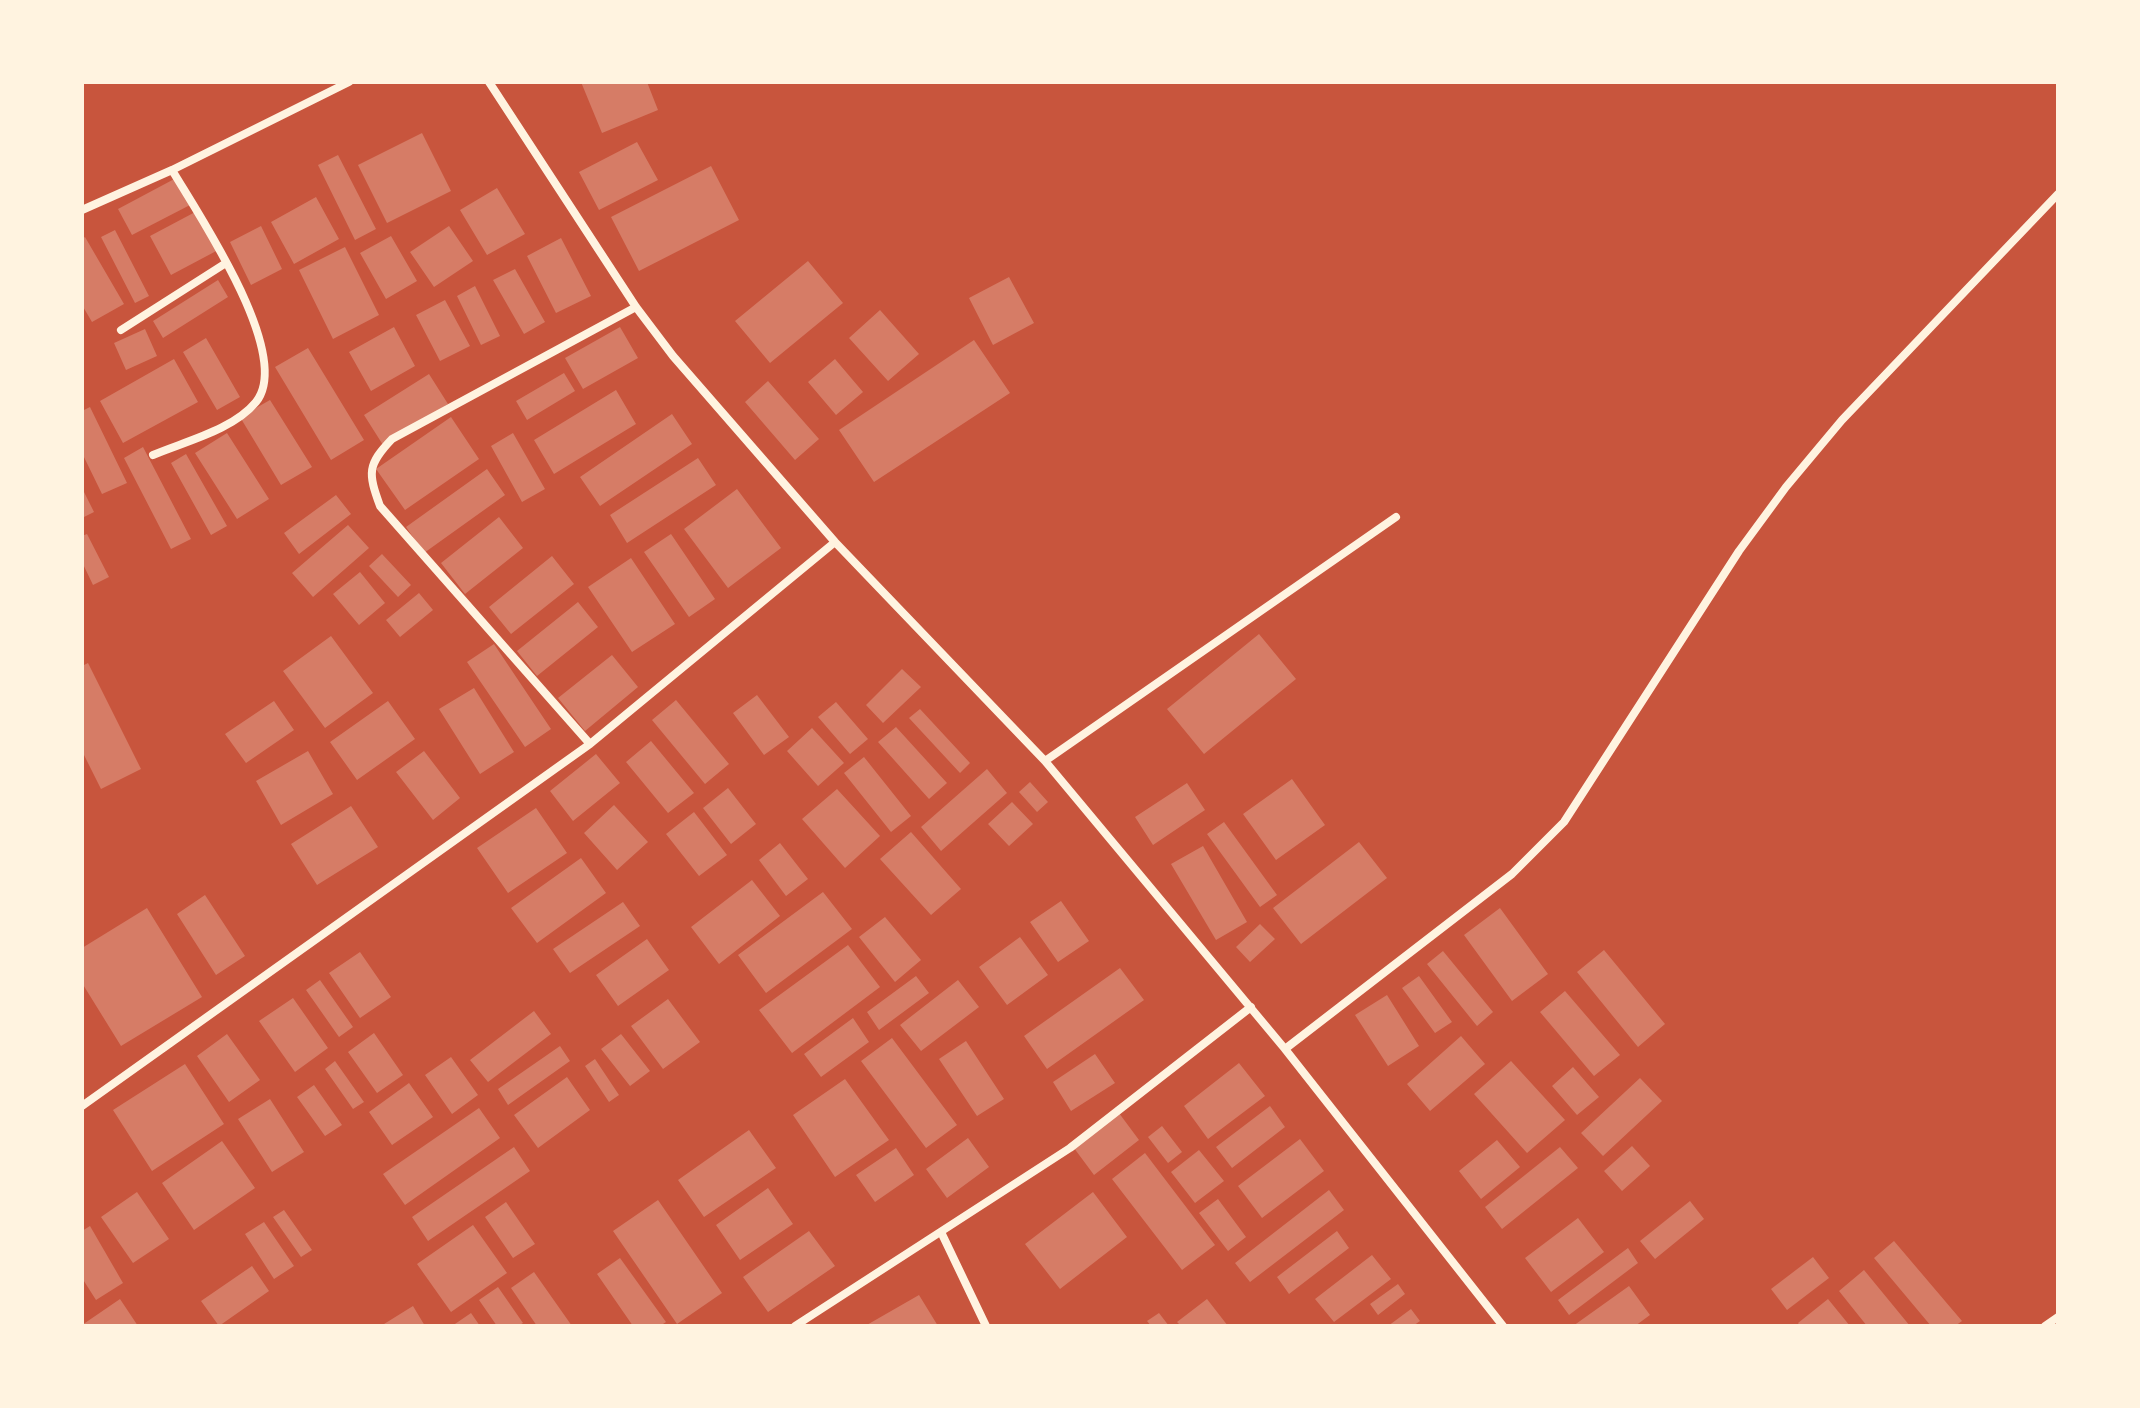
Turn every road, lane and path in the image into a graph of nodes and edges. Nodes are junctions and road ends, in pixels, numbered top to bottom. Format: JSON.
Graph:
{"nodes":[{"id":1,"x":349,"y":82,"type":"edge"},
{"id":2,"x":489,"y":82,"type":"edge"},
{"id":3,"x":172,"y":170,"type":"junction"},
{"id":4,"x":2058,"y":194,"type":"edge"},
{"id":5,"x":82,"y":210,"type":"edge"},
{"id":6,"x":226,"y":263,"type":"junction"},
{"id":7,"x":636,"y":307,"type":"junction"},
{"id":8,"x":121,"y":330,"type":"dead end"},
{"id":9,"x":153,"y":455,"type":"dead end"},
{"id":10,"x":1396,"y":517,"type":"dead end"},
{"id":11,"x":835,"y":542,"type":"junction"},
{"id":12,"x":590,"y":744,"type":"junction"},
{"id":13,"x":1045,"y":761,"type":"junction"},
{"id":14,"x":1251,"y":1007,"type":"junction"},
{"id":15,"x":1285,"y":1049,"type":"junction"},
{"id":16,"x":82,"y":1106,"type":"edge"},
{"id":17,"x":941,"y":1232,"type":"junction"},
{"id":18,"x":2058,"y":1317,"type":"edge"},
{"id":19,"x":795,"y":1326,"type":"edge"},
{"id":20,"x":986,"y":1326,"type":"edge"},
{"id":21,"x":1503,"y":1326,"type":"edge"},
{"id":22,"x":2045,"y":1326,"type":"edge"}],
"edges":[{"from":1,"to":3,"type":"street"},
{"from":2,"to":7,"type":"street"},
{"from":3,"to":5,"type":"street"},
{"from":3,"to":6,"type":"street"},
{"from":4,"to":15,"type":"street"},
{"from":6,"to":8,"type":"street"},
{"from":6,"to":9,"type":"street"},
{"from":7,"to":11,"type":"street"},
{"from":7,"to":12,"type":"street"},
{"from":10,"to":13,"type":"street"},
{"from":11,"to":12,"type":"street"},
{"from":11,"to":13,"type":"street"},
{"from":12,"to":16,"type":"street"},
{"from":13,"to":14,"type":"street"},
{"from":14,"to":15,"type":"street"},
{"from":14,"to":17,"type":"street"},
{"from":15,"to":21,"type":"street"},
{"from":17,"to":19,"type":"street"},
{"from":17,"to":20,"type":"street"},
{"from":18,"to":22,"type":"street"}]}
